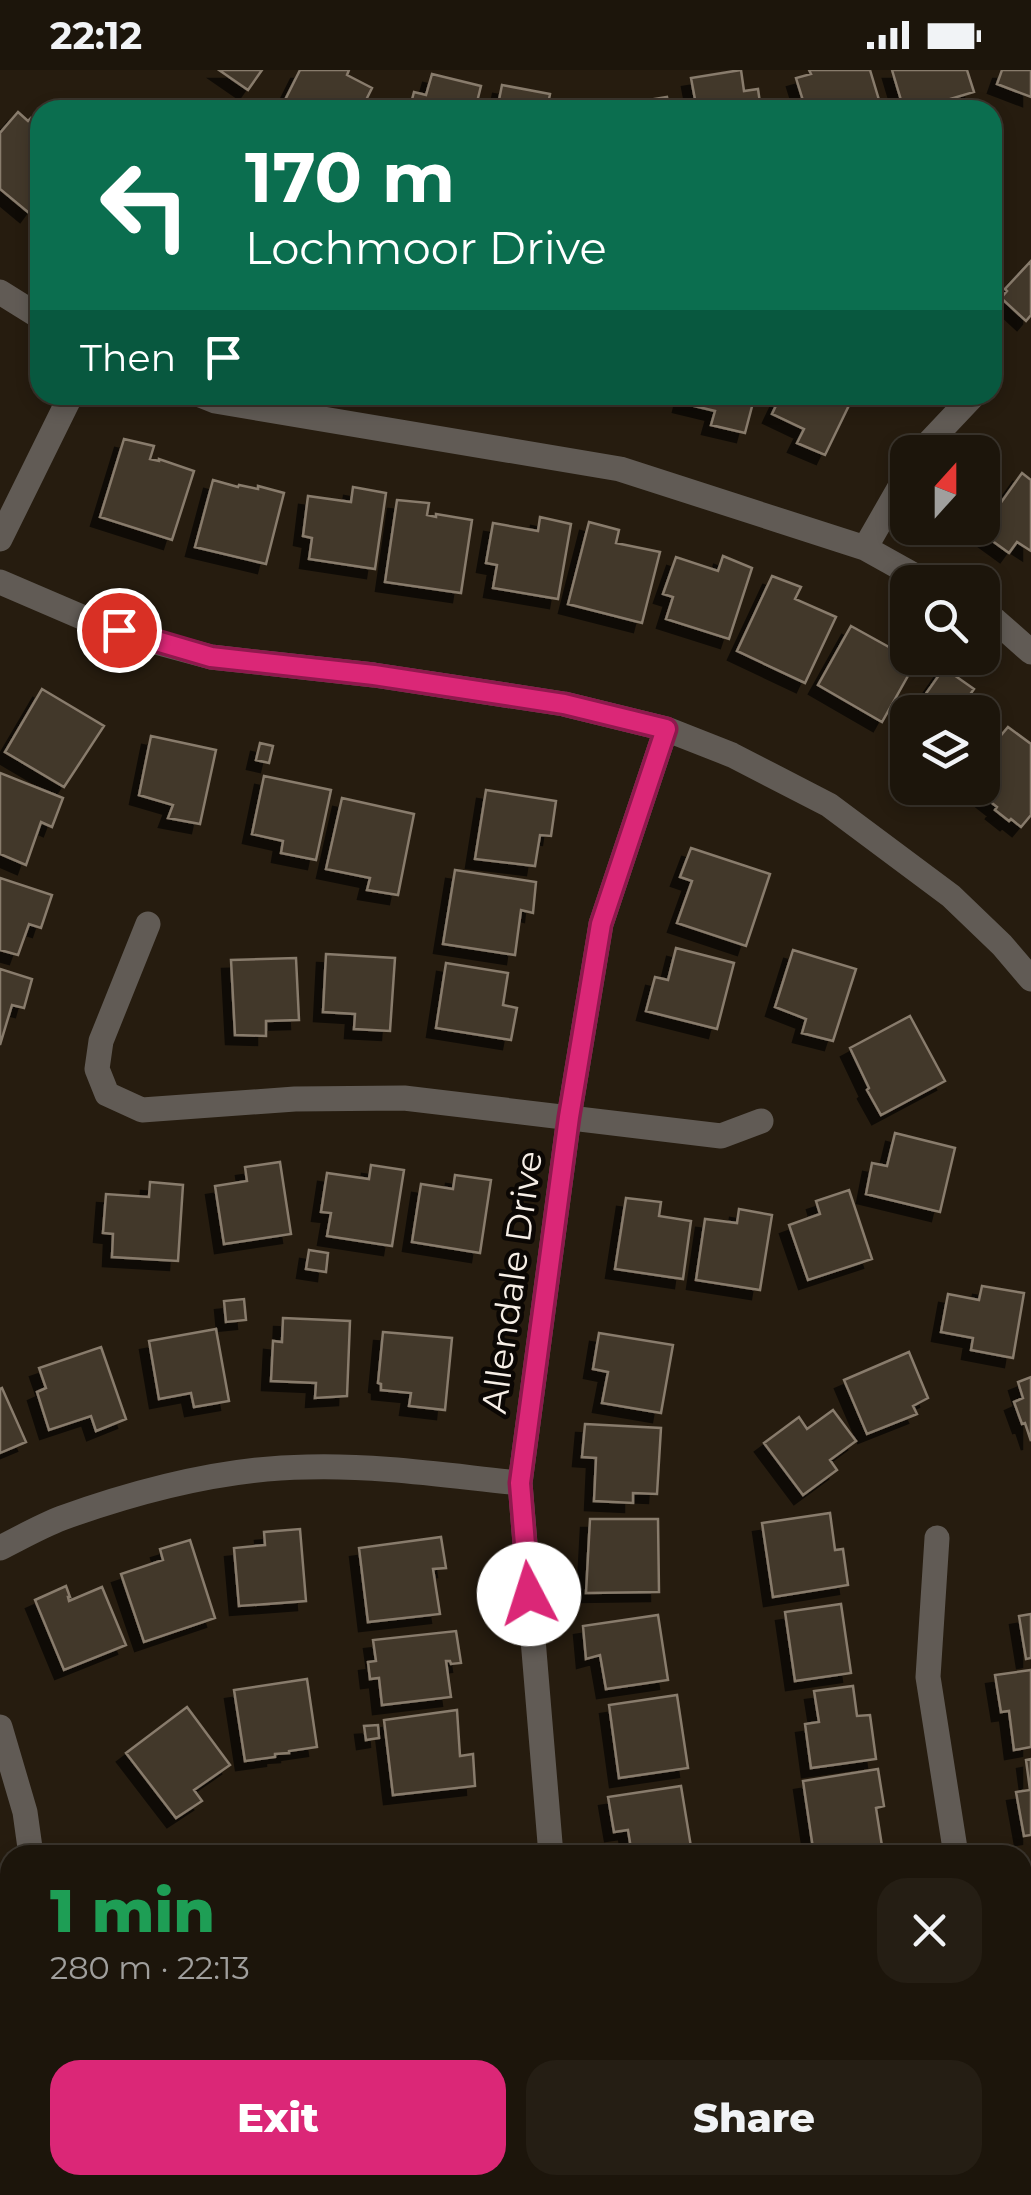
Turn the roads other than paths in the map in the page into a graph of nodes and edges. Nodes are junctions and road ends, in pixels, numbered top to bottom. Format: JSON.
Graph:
{"nodes":[{"id":1,"x":0,"y":292,"type":"edge"},
{"id":2,"x":30,"y":311,"type":"edge"},
{"id":3,"x":66,"y":405,"type":"edge"},
{"id":4,"x":240,"y":405,"type":"edge"},
{"id":5,"x":964,"y":405,"type":"edge"},
{"id":6,"x":936,"y":435,"type":"edge"},
{"id":7,"x":890,"y":504,"type":"edge"},
{"id":8,"x":0,"y":539,"type":"edge"},
{"id":9,"x":865,"y":548,"type":"junction"},
{"id":10,"x":896,"y":565,"type":"edge"},
{"id":11,"x":0,"y":582,"type":"edge"},
{"id":12,"x":1000,"y":625,"type":"edge"},
{"id":13,"x":1031,"y":652,"type":"edge"},
{"id":14,"x":666,"y":729,"type":"junction"},
{"id":15,"x":148,"y":924,"type":"dead end"},
{"id":16,"x":1031,"y":980,"type":"edge"},
{"id":17,"x":569,"y":1117,"type":"junction"},
{"id":18,"x":761,"y":1121,"type":"dead end"},
{"id":19,"x":520,"y":1483,"type":"junction"},
{"id":20,"x":936,"y":1538,"type":"dead end"},
{"id":21,"x":0,"y":1548,"type":"edge"},
{"id":22,"x":0,"y":1727,"type":"edge"},
{"id":23,"x":30,"y":1845,"type":"edge"},
{"id":24,"x":548,"y":1845,"type":"edge"},
{"id":25,"x":954,"y":1845,"type":"edge"}],
"edges":[{"from":1,"to":2,"type":"street"},
{"from":3,"to":8,"type":"street"},
{"from":4,"to":9,"type":"street"},
{"from":5,"to":6,"type":"street"},
{"from":7,"to":9,"type":"street"},
{"from":9,"to":10,"type":"street"},
{"from":11,"to":14,"type":"street"},
{"from":12,"to":13,"type":"street"},
{"from":14,"to":16,"type":"street"},
{"from":14,"to":17,"type":"street","name":"Allendale Drive"},
{"from":15,"to":17,"type":"street"},
{"from":17,"to":18,"type":"street"},
{"from":17,"to":19,"type":"street","name":"Allendale Drive"},
{"from":19,"to":21,"type":"street"},
{"from":19,"to":24,"type":"street","name":"Allendale Drive"},
{"from":20,"to":25,"type":"street"},
{"from":22,"to":23,"type":"street"}]}
